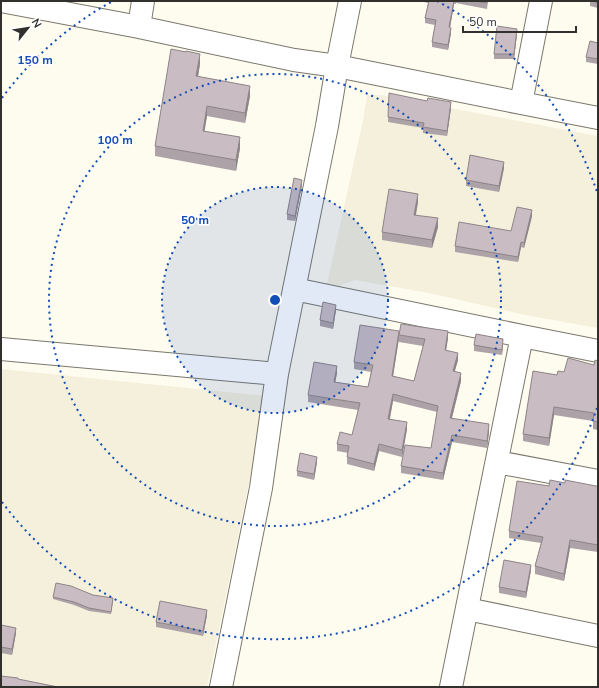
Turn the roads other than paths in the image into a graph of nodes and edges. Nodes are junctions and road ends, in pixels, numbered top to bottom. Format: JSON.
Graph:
{"nodes":[{"id":1,"x":1,"y":1,"type":"edge"},
{"id":2,"x":143,"y":1,"type":"edge"},
{"id":3,"x":350,"y":1,"type":"edge"},
{"id":4,"x":541,"y":1,"type":"edge"},
{"id":5,"x":139,"y":26,"type":"junction"},
{"id":6,"x":337,"y":66,"type":"junction"},
{"id":7,"x":521,"y":103,"type":"junction"},
{"id":8,"x":598,"y":118,"type":"edge"},
{"id":9,"x":294,"y":289,"type":"junction"},
{"id":10,"x":522,"y":336,"type":"junction"},
{"id":11,"x":1,"y":349,"type":"edge"},
{"id":12,"x":598,"y":351,"type":"edge"},
{"id":13,"x":277,"y":374,"type":"junction"},
{"id":14,"x":497,"y":462,"type":"junction"},
{"id":15,"x":598,"y":481,"type":"edge"},
{"id":16,"x":467,"y":609,"type":"junction"},
{"id":17,"x":598,"y":636,"type":"edge"},
{"id":18,"x":221,"y":687,"type":"edge"},
{"id":19,"x":451,"y":687,"type":"edge"}],
"edges":[{"from":1,"to":5,"type":"street"},
{"from":2,"to":5,"type":"street"},
{"from":3,"to":6,"type":"street"},
{"from":4,"to":7,"type":"street"},
{"from":5,"to":6,"type":"street"},
{"from":6,"to":7,"type":"street"},
{"from":6,"to":9,"type":"street"},
{"from":7,"to":8,"type":"street"},
{"from":9,"to":10,"type":"street"},
{"from":9,"to":13,"type":"street"},
{"from":10,"to":12,"type":"street"},
{"from":10,"to":14,"type":"street"},
{"from":11,"to":13,"type":"street"},
{"from":13,"to":18,"type":"street"},
{"from":14,"to":15,"type":"street"},
{"from":14,"to":16,"type":"street"},
{"from":16,"to":17,"type":"street"},
{"from":16,"to":19,"type":"street"}]}
